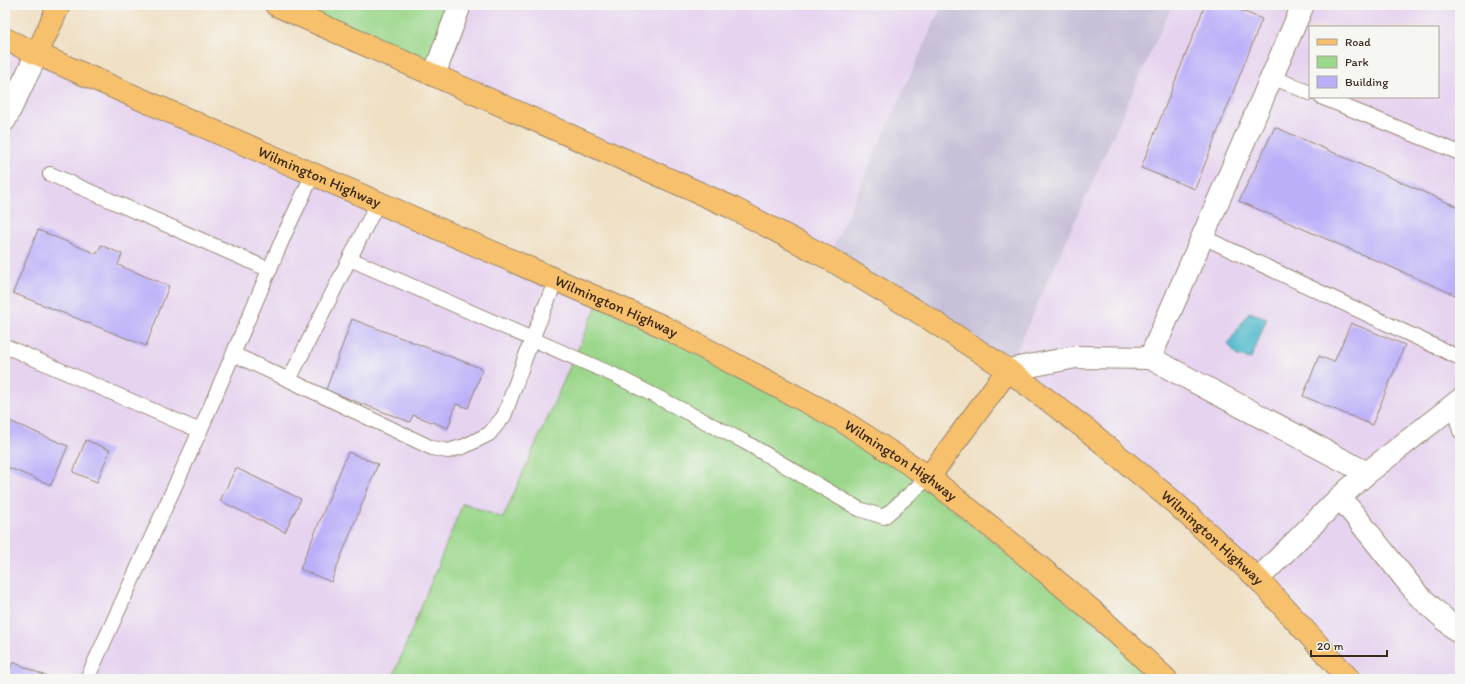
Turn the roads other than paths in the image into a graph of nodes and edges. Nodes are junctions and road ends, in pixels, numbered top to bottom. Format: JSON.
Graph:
{"nodes":[{"id":1,"x":59,"y":5,"type":"edge"},
{"id":2,"x":276,"y":5,"type":"edge"},
{"id":3,"x":460,"y":5,"type":"edge"},
{"id":4,"x":1303,"y":5,"type":"edge"},
{"id":5,"x":5,"y":39,"type":"edge"},
{"id":6,"x":37,"y":54,"type":"junction"},
{"id":7,"x":434,"y":75,"type":"junction"},
{"id":8,"x":1272,"y":78,"type":"junction"},
{"id":9,"x":1309,"y":93,"type":"edge"},
{"id":10,"x":1323,"y":98,"type":"edge"},
{"id":11,"x":5,"y":120,"type":"edge"},
{"id":12,"x":1460,"y":153,"type":"edge"},
{"id":13,"x":50,"y":174,"type":"dead end"},
{"id":14,"x":313,"y":174,"type":"junction"},
{"id":15,"x":378,"y":202,"type":"junction"},
{"id":16,"x":1203,"y":237,"type":"junction"},
{"id":17,"x":350,"y":259,"type":"junction"},
{"id":18,"x":270,"y":270,"type":"junction"},
{"id":19,"x":556,"y":280,"type":"junction"},
{"id":20,"x":532,"y":339,"type":"junction"},
{"id":21,"x":5,"y":346,"type":"edge"},
{"id":22,"x":233,"y":354,"type":"junction"},
{"id":23,"x":1150,"y":358,"type":"junction"},
{"id":24,"x":1460,"y":358,"type":"edge"},
{"id":25,"x":1008,"y":370,"type":"junction"},
{"id":26,"x":289,"y":380,"type":"junction"},
{"id":27,"x":1457,"y":402,"type":"edge"},
{"id":28,"x":200,"y":431,"type":"junction"},
{"id":29,"x":1460,"y":431,"type":"edge"},
{"id":30,"x":1367,"y":473,"type":"junction"},
{"id":31,"x":929,"y":477,"type":"junction"},
{"id":32,"x":1340,"y":497,"type":"junction"},
{"id":33,"x":1258,"y":579,"type":"junction"},
{"id":34,"x":1460,"y":633,"type":"edge"},
{"id":35,"x":87,"y":679,"type":"edge"},
{"id":36,"x":1166,"y":679,"type":"edge"},
{"id":37,"x":1349,"y":679,"type":"edge"}],
"edges":[{"from":1,"to":6,"type":"main road"},
{"from":2,"to":7,"type":"main road","name":"Wilmington Highway"},
{"from":3,"to":7,"type":"street"},
{"from":4,"to":8,"type":"street"},
{"from":5,"to":6,"type":"main road","name":"Wilmington Highway"},
{"from":6,"to":11,"type":"street"},
{"from":6,"to":14,"type":"main road","name":"Wilmington Highway"},
{"from":7,"to":25,"type":"main road","name":"Wilmington Highway"},
{"from":8,"to":9,"type":"lane"},
{"from":8,"to":16,"type":"street"},
{"from":10,"to":12,"type":"lane"},
{"from":13,"to":18,"type":"lane"},
{"from":14,"to":15,"type":"main road","name":"Wilmington Highway"},
{"from":14,"to":18,"type":"lane"},
{"from":15,"to":17,"type":"lane"},
{"from":15,"to":19,"type":"main road","name":"Wilmington Highway"},
{"from":16,"to":23,"type":"street"},
{"from":16,"to":24,"type":"lane"},
{"from":17,"to":20,"type":"lane"},
{"from":17,"to":26,"type":"lane"},
{"from":18,"to":22,"type":"lane"},
{"from":19,"to":20,"type":"lane"},
{"from":19,"to":31,"type":"main road","name":"Wilmington Highway"},
{"from":20,"to":26,"type":"lane"},
{"from":20,"to":31,"type":"lane"},
{"from":21,"to":28,"type":"lane"},
{"from":22,"to":26,"type":"lane"},
{"from":22,"to":28,"type":"lane"},
{"from":23,"to":25,"type":"street"},
{"from":23,"to":30,"type":"street"},
{"from":25,"to":31,"type":"main road"},
{"from":25,"to":33,"type":"main road","name":"Wilmington Highway"},
{"from":27,"to":29,"type":"lane"},
{"from":27,"to":30,"type":"street"},
{"from":28,"to":35,"type":"lane"},
{"from":30,"to":32,"type":"street"},
{"from":31,"to":36,"type":"main road","name":"Wilmington Highway"},
{"from":32,"to":33,"type":"street"},
{"from":32,"to":34,"type":"street"},
{"from":33,"to":37,"type":"main road","name":"Wilmington Highway"}]}
